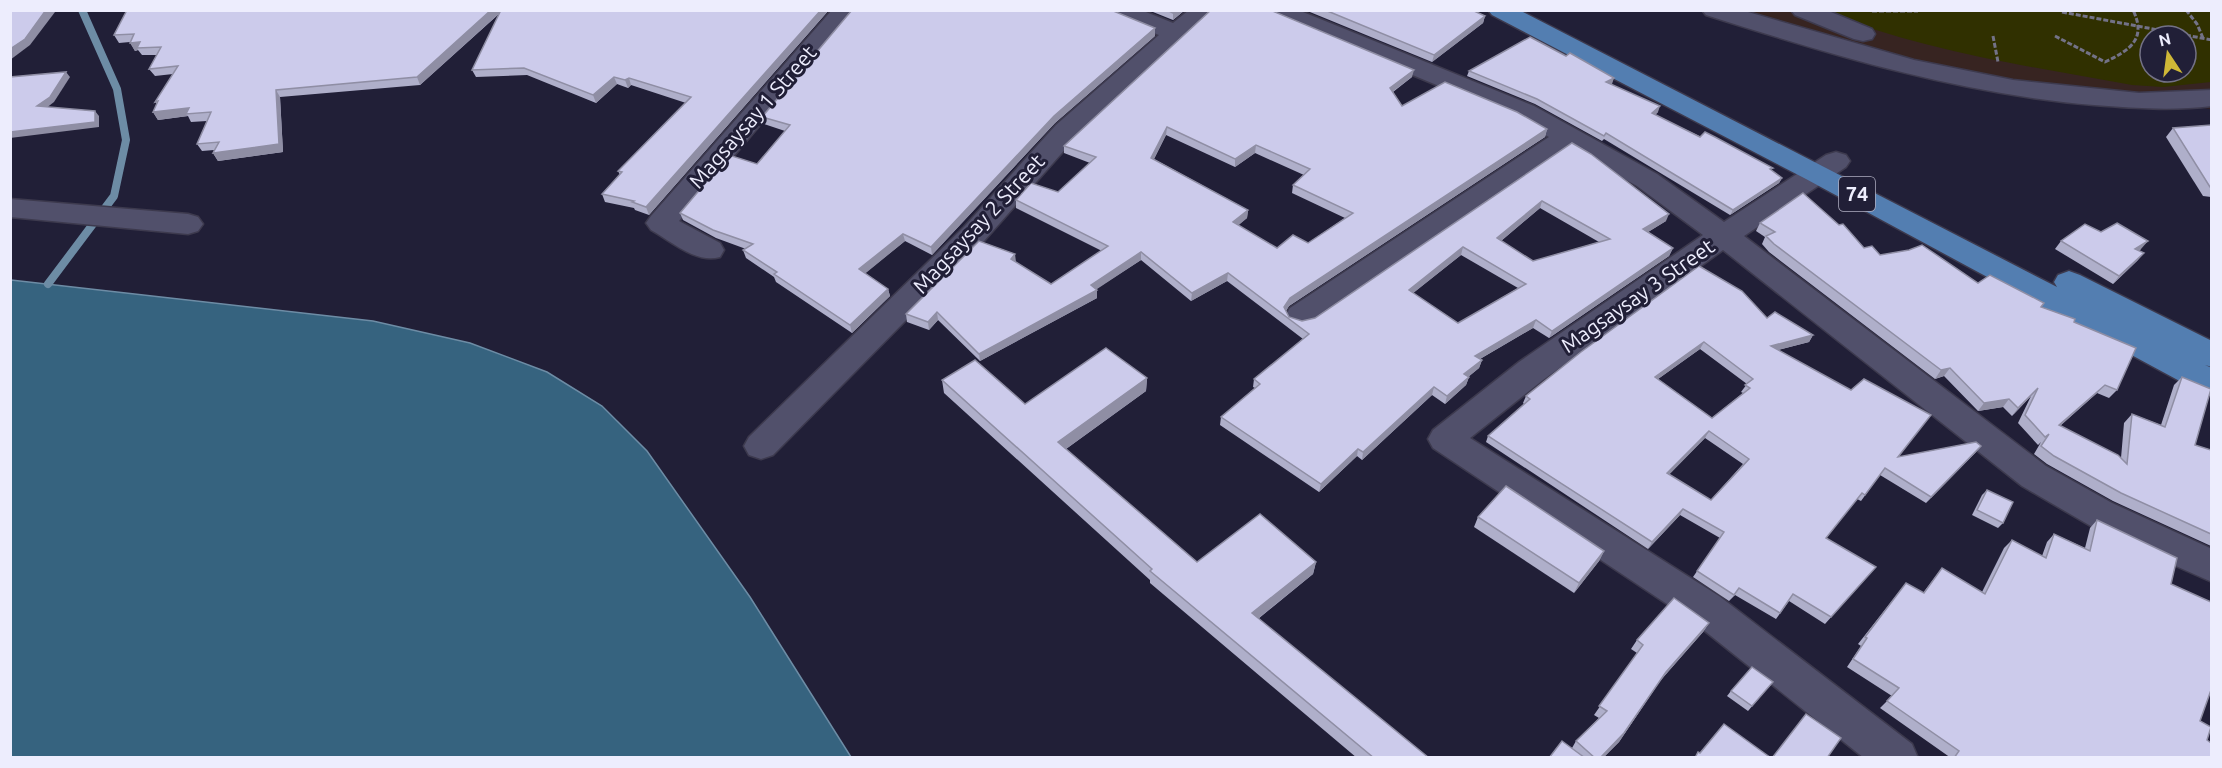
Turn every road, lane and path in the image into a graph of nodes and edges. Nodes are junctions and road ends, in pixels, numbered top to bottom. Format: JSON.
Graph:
{"nodes":[{"id":1,"x":845,"y":10,"type":"edge"},
{"id":2,"x":1118,"y":10,"type":"edge"},
{"id":3,"x":1204,"y":10,"type":"edge"},
{"id":4,"x":1276,"y":10,"type":"edge"},
{"id":5,"x":1500,"y":10,"type":"edge"},
{"id":6,"x":1539,"y":10,"type":"edge"},
{"id":7,"x":1803,"y":10,"type":"edge"},
{"id":8,"x":2133,"y":10,"type":"edge"},
{"id":9,"x":2186,"y":10,"type":"edge"},
{"id":10,"x":1871,"y":11,"type":"edge"},
{"id":11,"x":1918,"y":11,"type":"edge"},
{"id":12,"x":1724,"y":12,"type":"edge"},
{"id":13,"x":2062,"y":12,"type":"dead end"},
{"id":14,"x":2139,"y":24,"type":"edge"},
{"id":15,"x":2138,"y":27,"type":"edge"},
{"id":16,"x":2138,"y":32,"type":"edge"},
{"id":17,"x":1178,"y":34,"type":"junction"},
{"id":18,"x":1993,"y":36,"type":"dead end"},
{"id":19,"x":2055,"y":36,"type":"dead end"},
{"id":20,"x":2198,"y":37,"type":"edge"},
{"id":21,"x":2203,"y":38,"type":"junction"},
{"id":22,"x":2211,"y":40,"type":"edge"},
{"id":23,"x":1999,"y":67,"type":"junction"},
{"id":24,"x":2209,"y":99,"type":"edge"},
{"id":25,"x":1570,"y":135,"type":"junction"},
{"id":26,"x":1826,"y":167,"type":"junction"},
{"id":27,"x":17,"y":208,"type":"edge"},
{"id":28,"x":188,"y":224,"type":"dead end"},
{"id":29,"x":1724,"y":236,"type":"junction"},
{"id":30,"x":709,"y":250,"type":"dead end"},
{"id":31,"x":1301,"y":316,"type":"dead end"},
{"id":32,"x":2211,"y":355,"type":"edge"},
{"id":33,"x":2211,"y":383,"type":"edge"},
{"id":34,"x":761,"y":446,"type":"dead end"},
{"id":35,"x":2211,"y":567,"type":"edge"},
{"id":36,"x":1897,"y":758,"type":"edge"}],
"edges":[{"from":1,"to":30,"type":"street","name":"Magsaysay 1 Street"},
{"from":2,"to":17,"type":"street"},
{"from":3,"to":17,"type":"street","name":"Magsaysay 2 Street"},
{"from":4,"to":25,"type":"street"},
{"from":5,"to":26,"type":"main road","number":"74"},
{"from":6,"to":26,"type":"main road","number":"74"},
{"from":7,"to":23,"type":"street"},
{"from":8,"to":14,"type":"path"},
{"from":9,"to":21,"type":"path"},
{"from":10,"to":11,"type":"path"},
{"from":12,"to":24,"type":"street"},
{"from":13,"to":15,"type":"path"},
{"from":16,"to":19,"type":"path"},
{"from":17,"to":34,"type":"street","name":"Magsaysay 2 Street"},
{"from":18,"to":23,"type":"path"},
{"from":20,"to":21,"type":"path"},
{"from":21,"to":22,"type":"path"},
{"from":23,"to":24,"type":"street"},
{"from":25,"to":29,"type":"street"},
{"from":25,"to":31,"type":"street"},
{"from":26,"to":29,"type":"street","name":"Magsaysay 3 Street"},
{"from":26,"to":32,"type":"main road","number":"74"},
{"from":26,"to":33,"type":"main road","number":"74"},
{"from":27,"to":28,"type":"street"},
{"from":29,"to":35,"type":"street"},
{"from":29,"to":36,"type":"street","name":"Magsaysay 3 Street"}]}
